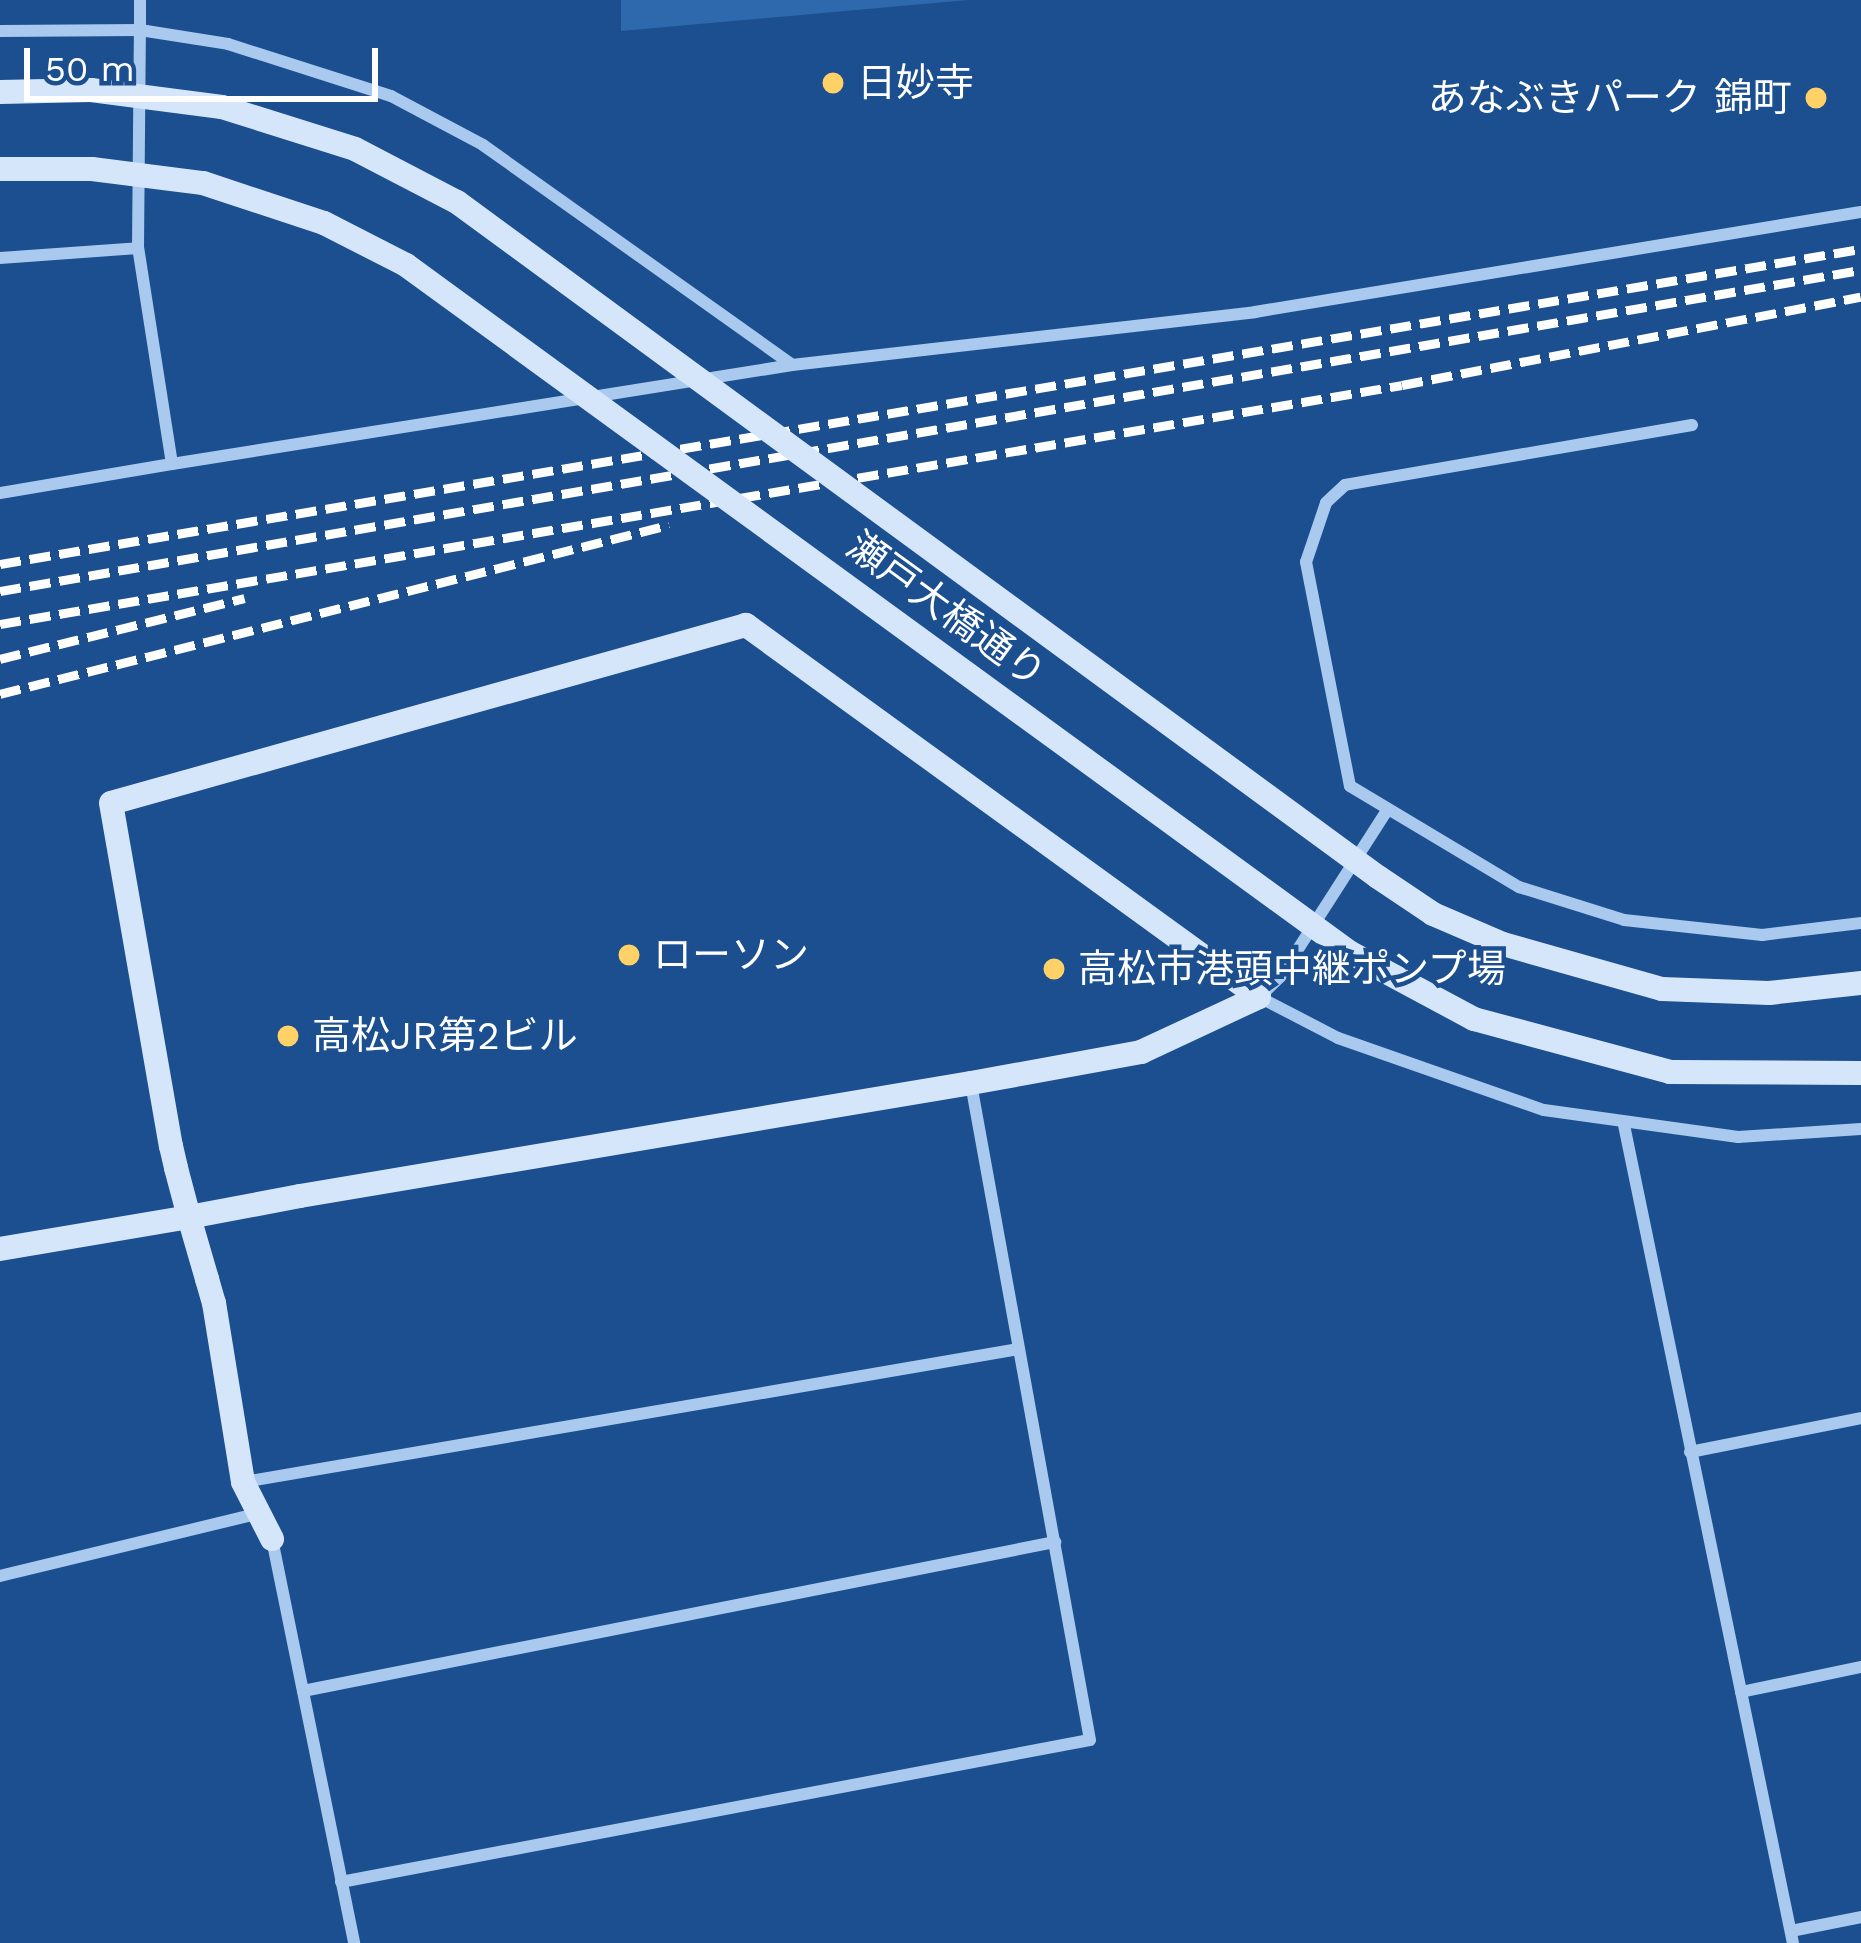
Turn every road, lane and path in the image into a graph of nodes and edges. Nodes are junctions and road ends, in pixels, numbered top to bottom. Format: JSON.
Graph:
{"nodes":[{"id":1,"x":140,"y":0,"type":"edge"},
{"id":2,"x":0,"y":31,"type":"edge"},
{"id":3,"x":140,"y":31,"type":"junction"},
{"id":4,"x":0,"y":92,"type":"edge"},
{"id":5,"x":0,"y":169,"type":"edge"},
{"id":6,"x":1861,"y":212,"type":"edge"},
{"id":7,"x":138,"y":248,"type":"junction"},
{"id":8,"x":0,"y":257,"type":"edge"},
{"id":9,"x":792,"y":365,"type":"junction"},
{"id":10,"x":1692,"y":425,"type":"dead end"},
{"id":11,"x":172,"y":464,"type":"junction"},
{"id":12,"x":0,"y":493,"type":"edge"},
{"id":13,"x":1386,"y":812,"type":"junction"},
{"id":14,"x":1861,"y":923,"type":"edge"},
{"id":15,"x":1861,"y":983,"type":"edge"},
{"id":16,"x":1259,"y":997,"type":"junction"},
{"id":17,"x":1861,"y":1073,"type":"edge"},
{"id":18,"x":971,"y":1083,"type":"junction"},
{"id":19,"x":1624,"y":1125,"type":"junction"},
{"id":20,"x":1861,"y":1129,"type":"edge"},
{"id":21,"x":189,"y":1217,"type":"junction"},
{"id":22,"x":0,"y":1249,"type":"edge"},
{"id":23,"x":1019,"y":1349,"type":"junction"},
{"id":24,"x":1861,"y":1418,"type":"edge"},
{"id":25,"x":1690,"y":1452,"type":"junction"},
{"id":26,"x":243,"y":1482,"type":"junction"},
{"id":27,"x":257,"y":1514,"type":"junction"},
{"id":28,"x":272,"y":1539,"type":"joint"},
{"id":29,"x":1055,"y":1542,"type":"junction"},
{"id":30,"x":0,"y":1576,"type":"edge"},
{"id":31,"x":1861,"y":1667,"type":"edge"},
{"id":32,"x":303,"y":1691,"type":"junction"},
{"id":33,"x":1741,"y":1692,"type":"junction"},
{"id":34,"x":341,"y":1882,"type":"junction"},
{"id":35,"x":1861,"y":1917,"type":"edge"},
{"id":36,"x":1792,"y":1937,"type":"edge"},
{"id":37,"x":354,"y":1943,"type":"edge"}],
"edges":[{"from":1,"to":3,"type":"street"},
{"from":2,"to":3,"type":"street"},
{"from":3,"to":7,"type":"street"},
{"from":3,"to":9,"type":"street"},
{"from":4,"to":15,"type":"street","name":"瀬戸大橋通り","bridge":true},
{"from":5,"to":17,"type":"street","name":"瀬戸大橋通り","bridge":true},
{"from":6,"to":9,"type":"street"},
{"from":7,"to":8,"type":"street"},
{"from":7,"to":11,"type":"street"},
{"from":9,"to":11,"type":"street"},
{"from":10,"to":13,"type":"street"},
{"from":11,"to":12,"type":"street"},
{"from":13,"to":14,"type":"street"},
{"from":13,"to":16,"type":"street"},
{"from":16,"to":18,"type":"street"},
{"from":16,"to":19,"type":"street"},
{"from":16,"to":21,"type":"street"},
{"from":18,"to":21,"type":"street"},
{"from":18,"to":23,"type":"street"},
{"from":19,"to":20,"type":"street"},
{"from":19,"to":25,"type":"street"},
{"from":21,"to":22,"type":"street"},
{"from":21,"to":26,"type":"street"},
{"from":23,"to":26,"type":"street"},
{"from":23,"to":29,"type":"street"},
{"from":24,"to":25,"type":"street"},
{"from":25,"to":33,"type":"street"},
{"from":26,"to":27,"type":"street"},
{"from":27,"to":28,"type":"street"},
{"from":27,"to":30,"type":"street"},
{"from":28,"to":32,"type":"street"},
{"from":29,"to":32,"type":"street"},
{"from":29,"to":34,"type":"street"},
{"from":31,"to":33,"type":"street"},
{"from":32,"to":34,"type":"street"},
{"from":33,"to":36,"type":"street"},
{"from":34,"to":37,"type":"street"},
{"from":35,"to":36,"type":"street"}]}
